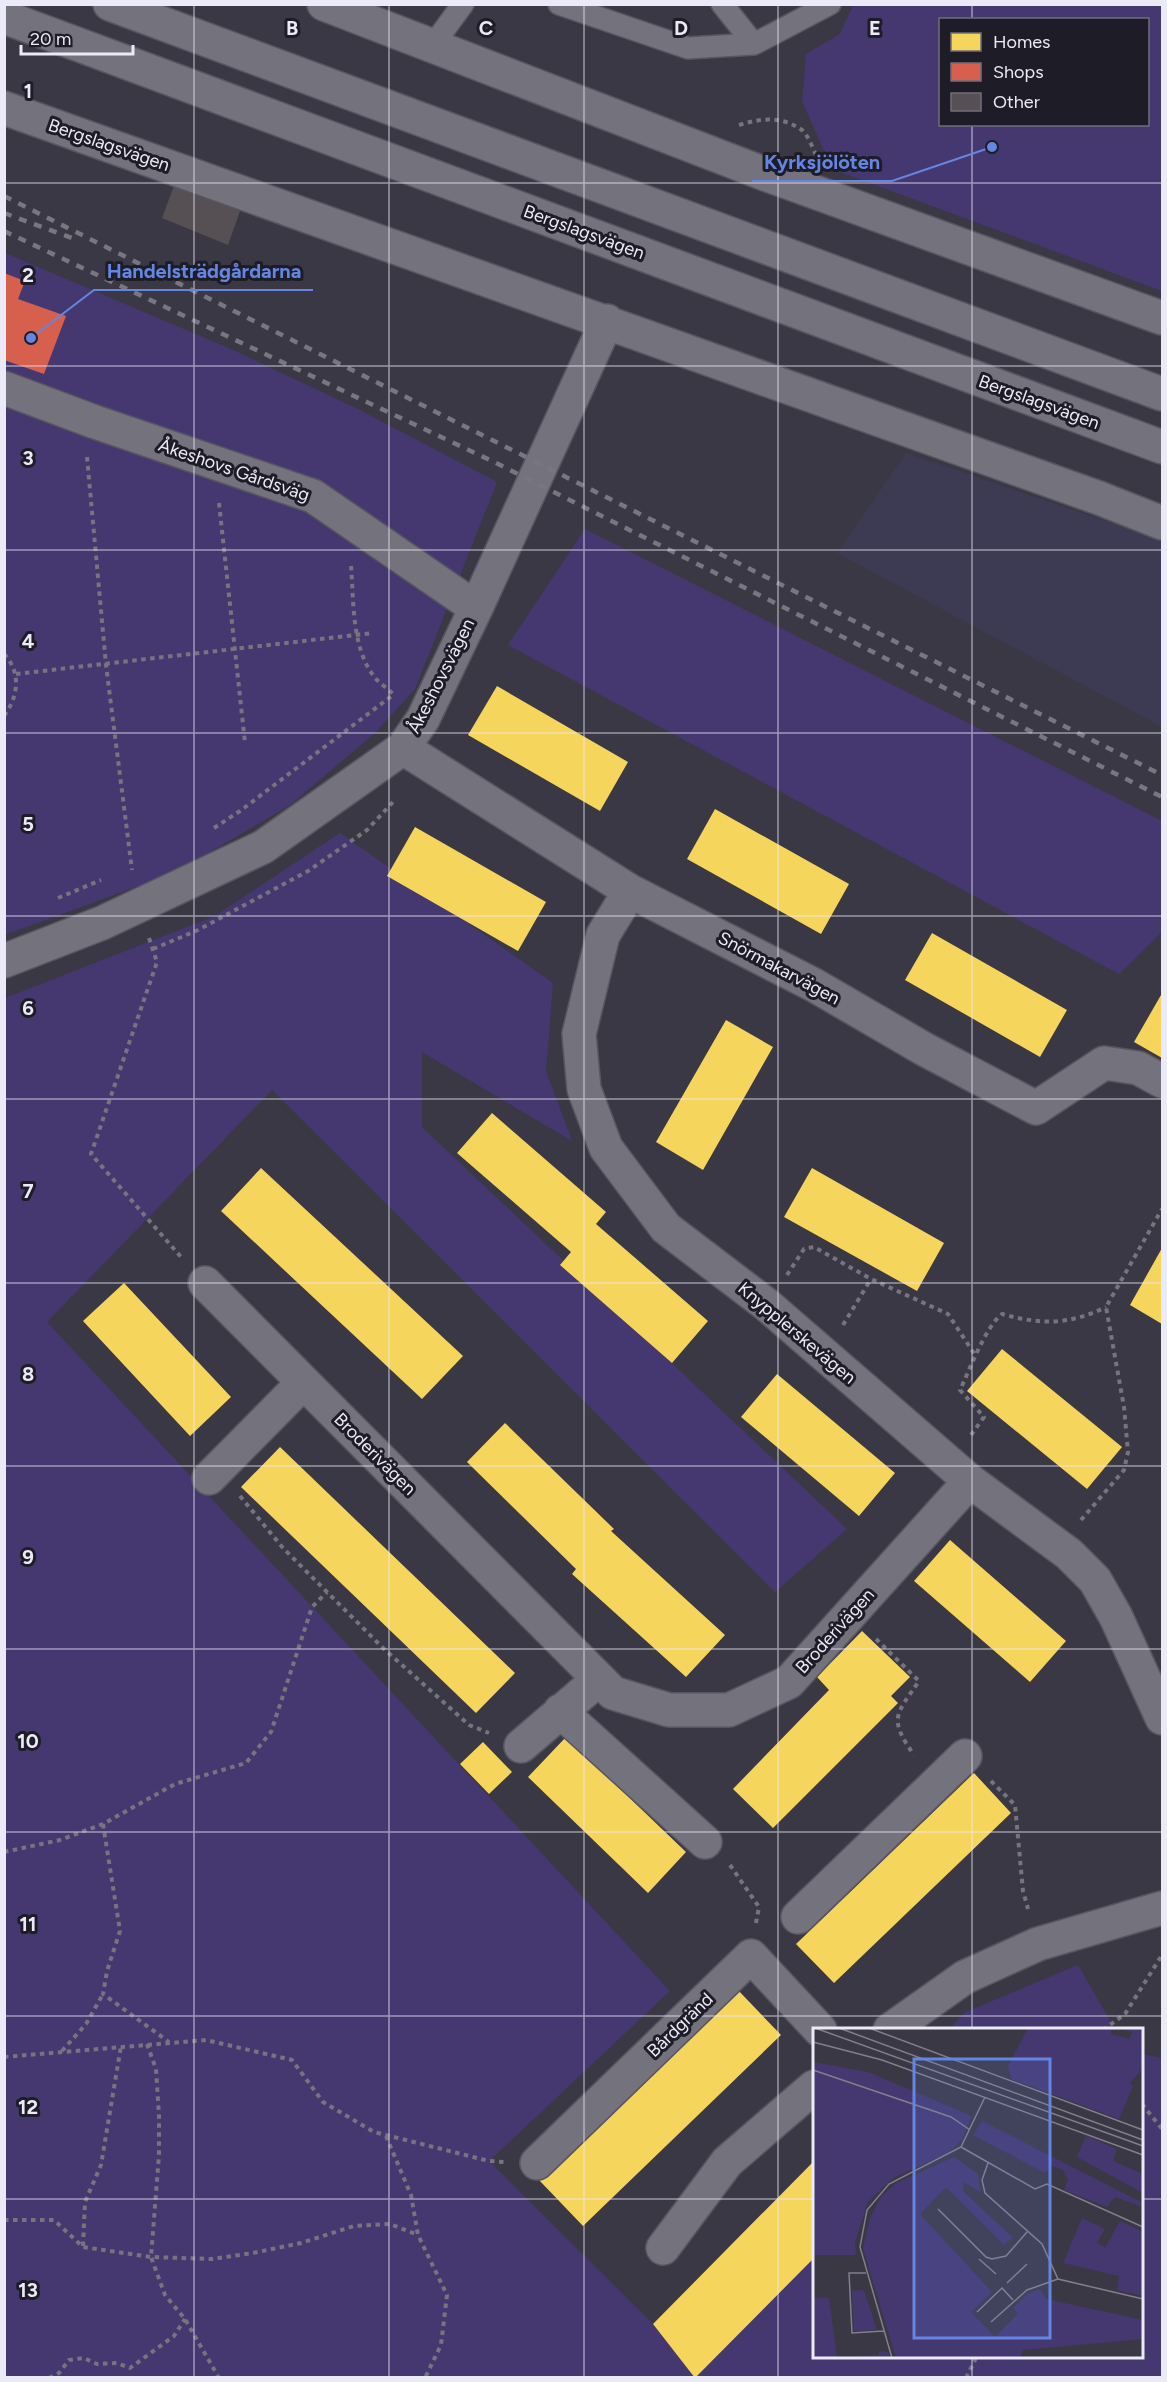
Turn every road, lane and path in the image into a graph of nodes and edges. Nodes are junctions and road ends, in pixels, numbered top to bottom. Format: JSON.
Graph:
{"nodes":[{"id":1,"x":110,"y":4,"type":"edge"},
{"id":2,"x":324,"y":4,"type":"edge"},
{"id":3,"x":463,"y":4,"type":"edge"},
{"id":4,"x":559,"y":4,"type":"edge"},
{"id":5,"x":722,"y":4,"type":"edge"},
{"id":6,"x":830,"y":4,"type":"edge"},
{"id":7,"x":4,"y":17,"type":"edge"},
{"id":8,"x":754,"y":44,"type":"junction"},
{"id":9,"x":433,"y":45,"type":"junction"},
{"id":10,"x":4,"y":108,"type":"edge"},
{"id":11,"x":1162,"y":318,"type":"edge"},
{"id":12,"x":607,"y":321,"type":"junction"},
{"id":13,"x":4,"y":388,"type":"edge"},
{"id":14,"x":1162,"y":394,"type":"edge"},
{"id":15,"x":95,"y":422,"type":"junction"},
{"id":16,"x":1162,"y":447,"type":"edge"},
{"id":17,"x":219,"y":501,"type":"dead end"},
{"id":18,"x":1162,"y":523,"type":"edge"},
{"id":19,"x":350,"y":562,"type":"dead end"},
{"id":20,"x":477,"y":606,"type":"junction"},
{"id":21,"x":373,"y":633,"type":"dead end"},
{"id":22,"x":357,"y":635,"type":"junction"},
{"id":23,"x":235,"y":650,"type":"junction"},
{"id":24,"x":4,"y":654,"type":"edge"},
{"id":25,"x":106,"y":665,"type":"junction"},
{"id":26,"x":16,"y":674,"type":"junction"},
{"id":27,"x":393,"y":694,"type":"junction"},
{"id":28,"x":4,"y":716,"type":"edge"},
{"id":29,"x":423,"y":719,"type":"junction"},
{"id":30,"x":245,"y":743,"type":"dead end"},
{"id":31,"x":403,"y":748,"type":"junction"},
{"id":32,"x":207,"y":832,"type":"dead end"},
{"id":33,"x":142,"y":863,"type":"dead end"},
{"id":34,"x":132,"y":867,"type":"junction"},
{"id":35,"x":123,"y":871,"type":"dead end"},
{"id":36,"x":104,"y":879,"type":"dead end"},
{"id":37,"x":630,"y":891,"type":"junction"},
{"id":38,"x":54,"y":900,"type":"dead end"},
{"id":39,"x":139,"y":906,"type":"junction"},
{"id":40,"x":153,"y":949,"type":"dead end"},
{"id":41,"x":4,"y":961,"type":"edge"},
{"id":42,"x":1162,"y":1081,"type":"edge"},
{"id":43,"x":1162,"y":1209,"type":"edge"},
{"id":44,"x":871,"y":1279,"type":"junction"},
{"id":45,"x":205,"y":1283,"type":"joint"},
{"id":46,"x":767,"y":1305,"type":"junction"},
{"id":47,"x":1106,"y":1307,"type":"junction"},
{"id":48,"x":975,"y":1355,"type":"junction"},
{"id":49,"x":825,"y":1356,"type":"junction"},
{"id":50,"x":303,"y":1383,"type":"junction"},
{"id":51,"x":960,"y":1472,"type":"junction"},
{"id":52,"x":214,"y":1473,"type":"joint"},
{"id":53,"x":1069,"y":1554,"type":"junction"},
{"id":54,"x":327,"y":1592,"type":"junction"},
{"id":55,"x":851,"y":1614,"type":"junction"},
{"id":56,"x":599,"y":1679,"type":"junction"},
{"id":57,"x":560,"y":1711,"type":"junction"},
{"id":58,"x":1162,"y":1718,"type":"edge"},
{"id":59,"x":520,"y":1746,"type":"joint"},
{"id":60,"x":965,"y":1756,"type":"joint"},
{"id":61,"x":938,"y":1782,"type":"junction"},
{"id":62,"x":103,"y":1824,"type":"junction"},
{"id":63,"x":705,"y":1842,"type":"joint"},
{"id":64,"x":4,"y":1852,"type":"edge"},
{"id":65,"x":1162,"y":1908,"type":"edge"},
{"id":66,"x":798,"y":1917,"type":"dead end"},
{"id":67,"x":1038,"y":1944,"type":"junction"},
{"id":68,"x":1162,"y":1955,"type":"edge"},
{"id":69,"x":751,"y":1956,"type":"junction"},
{"id":70,"x":103,"y":1994,"type":"junction"},
{"id":71,"x":818,"y":2028,"type":"edge"},
{"id":72,"x":893,"y":2028,"type":"edge"},
{"id":73,"x":1106,"y":2028,"type":"edge"},
{"id":74,"x":170,"y":2042,"type":"junction"},
{"id":75,"x":147,"y":2044,"type":"junction"},
{"id":76,"x":121,"y":2046,"type":"junction"},
{"id":77,"x":61,"y":2052,"type":"junction"},
{"id":78,"x":4,"y":2057,"type":"edge"},
{"id":79,"x":813,"y":2088,"type":"edge"},
{"id":80,"x":1143,"y":2105,"type":"edge"},
{"id":81,"x":1162,"y":2129,"type":"edge"},
{"id":82,"x":386,"y":2136,"type":"junction"},
{"id":83,"x":537,"y":2163,"type":"joint"},
{"id":84,"x":4,"y":2220,"type":"edge"},
{"id":85,"x":418,"y":2235,"type":"junction"},
{"id":86,"x":83,"y":2247,"type":"junction"},
{"id":87,"x":663,"y":2248,"type":"dead end"},
{"id":88,"x":151,"y":2257,"type":"junction"},
{"id":89,"x":184,"y":2319,"type":"junction"},
{"id":90,"x":976,"y":2358,"type":"edge"},
{"id":91,"x":49,"y":2378,"type":"edge"},
{"id":92,"x":219,"y":2378,"type":"edge"},
{"id":93,"x":425,"y":2378,"type":"edge"},
{"id":94,"x":966,"y":2378,"type":"edge"}],
"edges":[{"from":1,"to":14,"type":"street"},
{"from":2,"to":9,"type":"street"},
{"from":3,"to":9,"type":"lane"},
{"from":4,"to":8,"type":"lane"},
{"from":5,"to":8,"type":"lane"},
{"from":6,"to":8,"type":"lane"},
{"from":7,"to":16,"type":"street","name":"Bergslagsvägen"},
{"from":9,"to":11,"type":"street"},
{"from":10,"to":12,"type":"street","name":"Bergslagsvägen"},
{"from":12,"to":18,"type":"street","name":"Bergslagsvägen"},
{"from":12,"to":20,"type":"street","name":"Åkeshovsvägen"},
{"from":13,"to":15,"type":"street","name":"Åkeshovs Gårdsväg"},
{"from":15,"to":20,"type":"street","name":"Åkeshovs Gårdsväg"},
{"from":15,"to":25,"type":"path"},
{"from":17,"to":23,"type":"path"},
{"from":19,"to":22,"type":"path"},
{"from":20,"to":29,"type":"street","name":"Åkeshovsvägen"},
{"from":21,"to":22,"type":"path"},
{"from":22,"to":23,"type":"path"},
{"from":22,"to":27,"type":"path"},
{"from":23,"to":25,"type":"path"},
{"from":23,"to":30,"type":"path"},
{"from":24,"to":26,"type":"path"},
{"from":25,"to":26,"type":"path"},
{"from":25,"to":34,"type":"path"},
{"from":26,"to":28,"type":"path"},
{"from":27,"to":29,"type":"path"},
{"from":27,"to":32,"type":"path"},
{"from":29,"to":31,"type":"street","name":"Åkeshovsvägen"},
{"from":31,"to":37,"type":"street","name":"Snörmakarvägen"},
{"from":31,"to":39,"type":"street","name":"Åkeshovsvägen"},
{"from":33,"to":34,"type":"path"},
{"from":34,"to":35,"type":"path"},
{"from":34,"to":39,"type":"path"},
{"from":36,"to":38,"type":"path"},
{"from":37,"to":42,"type":"street","name":"Snörmakarvägen"},
{"from":37,"to":46,"type":"street","name":"Knypplerskevägen"},
{"from":39,"to":41,"type":"street","name":"Åkeshovsvägen"},
{"from":40,"to":45,"type":"path"},
{"from":43,"to":47,"type":"path"},
{"from":44,"to":46,"type":"path"},
{"from":44,"to":48,"type":"path"},
{"from":44,"to":49,"type":"path"},
{"from":45,"to":50,"type":"street","name":"Broderivägen"},
{"from":46,"to":49,"type":"street","name":"Knypplerskevägen"},
{"from":47,"to":48,"type":"path"},
{"from":47,"to":53,"type":"path"},
{"from":48,"to":51,"type":"path"},
{"from":49,"to":51,"type":"street","name":"Knypplerskevägen"},
{"from":50,"to":52,"type":"street"},
{"from":50,"to":56,"type":"street","name":"Broderivägen"},
{"from":51,"to":53,"type":"street","name":"Knypplerskevägen"},
{"from":51,"to":55,"type":"street","name":"Broderivägen"},
{"from":52,"to":54,"type":"path"},
{"from":53,"to":58,"type":"street","name":"Knypplerskevägen"},
{"from":54,"to":59,"type":"path"},
{"from":54,"to":62,"type":"path"},
{"from":55,"to":56,"type":"street","name":"Broderivägen"},
{"from":55,"to":61,"type":"path"},
{"from":56,"to":57,"type":"street"},
{"from":57,"to":59,"type":"street"},
{"from":57,"to":63,"type":"street"},
{"from":60,"to":61,"type":"street"},
{"from":60,"to":67,"type":"path"},
{"from":61,"to":66,"type":"street"},
{"from":62,"to":64,"type":"path"},
{"from":62,"to":70,"type":"path"},
{"from":63,"to":69,"type":"path"},
{"from":65,"to":67,"type":"street"},
{"from":67,"to":72,"type":"street"},
{"from":68,"to":73,"type":"path"},
{"from":69,"to":71,"type":"street"},
{"from":69,"to":83,"type":"street","name":"Bårdgränd"},
{"from":70,"to":74,"type":"path"},
{"from":70,"to":77,"type":"path"},
{"from":74,"to":75,"type":"path"},
{"from":74,"to":82,"type":"path"},
{"from":75,"to":76,"type":"path"},
{"from":75,"to":88,"type":"path"},
{"from":76,"to":77,"type":"path"},
{"from":76,"to":86,"type":"path"},
{"from":77,"to":78,"type":"path"},
{"from":79,"to":87,"type":"street"},
{"from":80,"to":81,"type":"path"},
{"from":82,"to":83,"type":"path"},
{"from":82,"to":85,"type":"path"},
{"from":84,"to":86,"type":"path"},
{"from":85,"to":88,"type":"path"},
{"from":85,"to":93,"type":"path"},
{"from":86,"to":88,"type":"path"},
{"from":88,"to":89,"type":"path"},
{"from":89,"to":91,"type":"path"},
{"from":89,"to":92,"type":"path"},
{"from":90,"to":94,"type":"path"}]}
